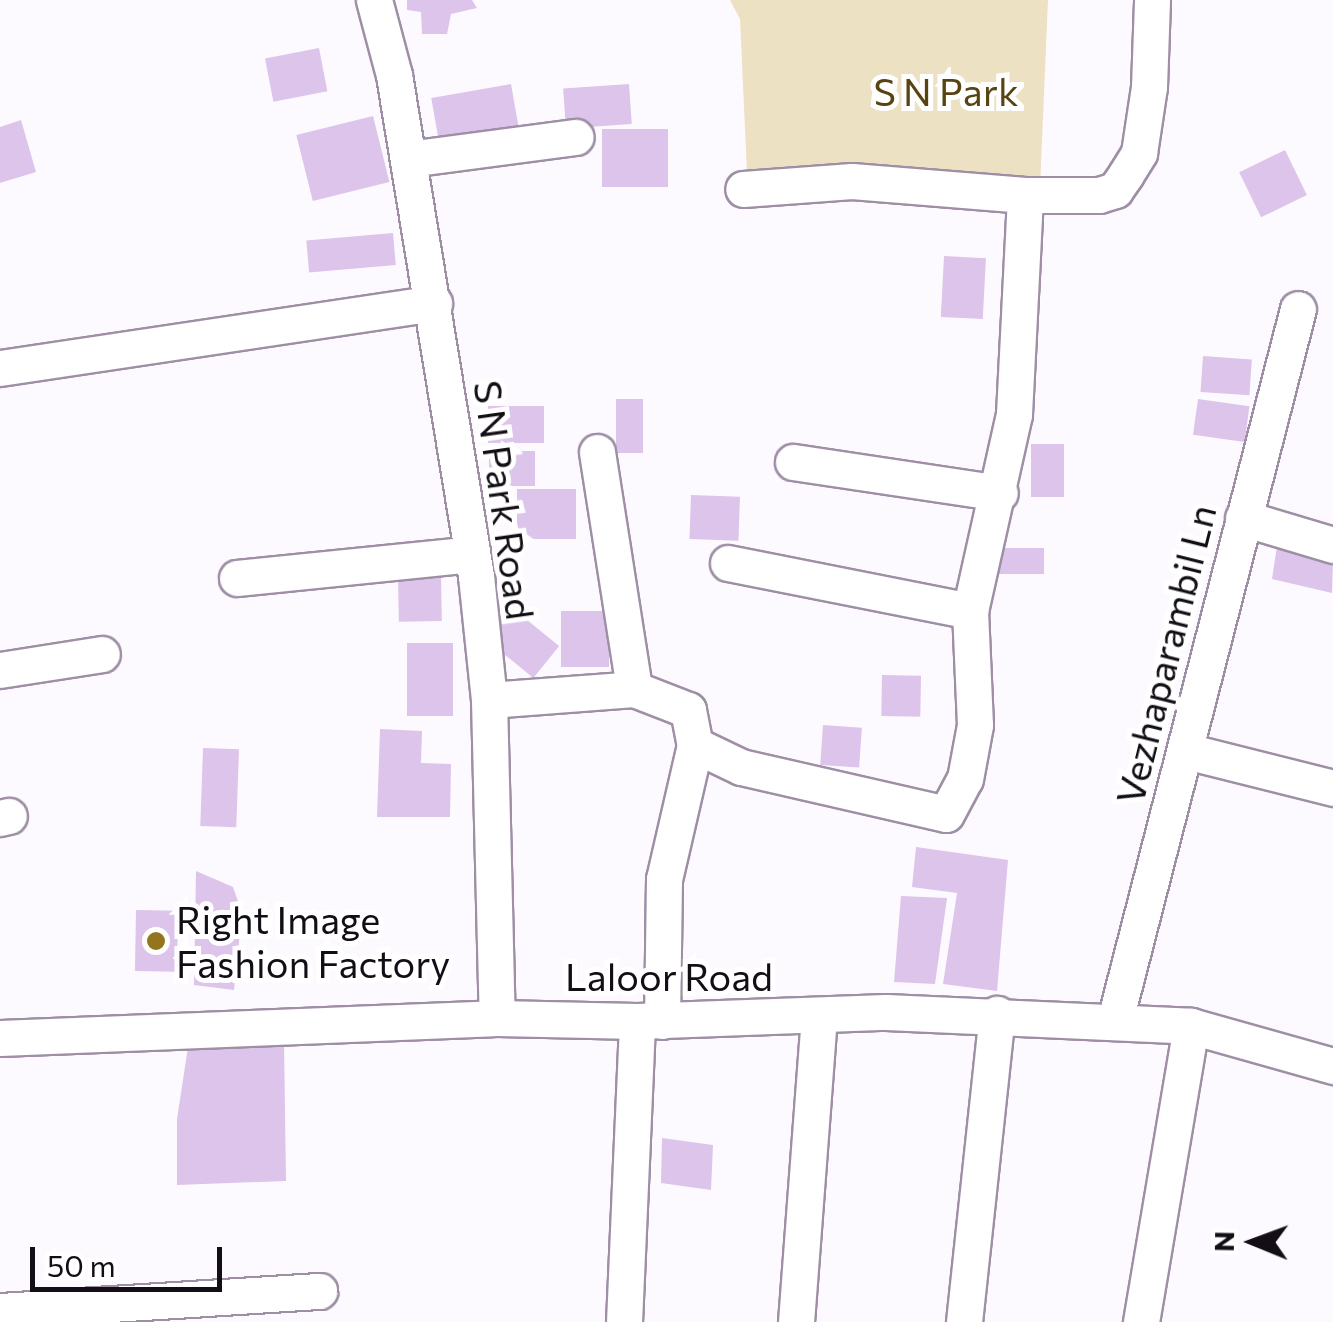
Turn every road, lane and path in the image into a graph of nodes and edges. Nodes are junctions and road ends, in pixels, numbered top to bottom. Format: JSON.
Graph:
{"nodes":[{"id":1,"x":374,"y":0,"type":"edge"},
{"id":2,"x":1152,"y":0,"type":"edge"},
{"id":3,"x":576,"y":137,"type":"dead end"},
{"id":4,"x":408,"y":160,"type":"junction"},
{"id":5,"x":743,"y":189,"type":"dead end"},
{"id":6,"x":1025,"y":196,"type":"junction"},
{"id":7,"x":434,"y":303,"type":"junction"},
{"id":8,"x":1298,"y":309,"type":"dead end"},
{"id":9,"x":0,"y":368,"type":"edge"},
{"id":10,"x":597,"y":452,"type":"dead end"},
{"id":11,"x":793,"y":462,"type":"dead end"},
{"id":12,"x":1000,"y":493,"type":"junction"},
{"id":13,"x":1243,"y":518,"type":"junction"},
{"id":14,"x":1333,"y":546,"type":"edge"},
{"id":15,"x":472,"y":554,"type":"junction"},
{"id":16,"x":728,"y":563,"type":"dead end"},
{"id":17,"x":237,"y":578,"type":"dead end"},
{"id":18,"x":970,"y":611,"type":"junction"},
{"id":19,"x":102,"y":654,"type":"dead end"},
{"id":20,"x":0,"y":670,"type":"edge"},
{"id":21,"x":634,"y":689,"type":"junction"},
{"id":22,"x":489,"y":700,"type":"junction"},
{"id":23,"x":695,"y":744,"type":"junction"},
{"id":24,"x":1186,"y":752,"type":"junction"},
{"id":25,"x":1333,"y":788,"type":"edge"},
{"id":26,"x":997,"y":1014,"type":"junction"},
{"id":27,"x":497,"y":1018,"type":"junction"},
{"id":28,"x":819,"y":1018,"type":"junction"},
{"id":29,"x":1116,"y":1020,"type":"junction"},
{"id":30,"x":650,"y":1021,"type":"junction"},
{"id":31,"x":1191,"y":1026,"type":"junction"},
{"id":32,"x":0,"y":1038,"type":"edge"},
{"id":33,"x":1333,"y":1066,"type":"edge"},
{"id":34,"x":320,"y":1291,"type":"dead end"},
{"id":35,"x":0,"y":1311,"type":"edge"},
{"id":36,"x":624,"y":1322,"type":"edge"},
{"id":37,"x":796,"y":1322,"type":"edge"},
{"id":38,"x":964,"y":1322,"type":"edge"},
{"id":39,"x":1141,"y":1322,"type":"edge"}],
"edges":[{"from":1,"to":4,"type":"street","name":"S N Park Road"},
{"from":2,"to":6,"type":"street"},
{"from":3,"to":4,"type":"street"},
{"from":4,"to":7,"type":"street","name":"S N Park Road"},
{"from":5,"to":6,"type":"street"},
{"from":6,"to":12,"type":"street"},
{"from":7,"to":9,"type":"street"},
{"from":7,"to":15,"type":"street","name":"S N Park Road"},
{"from":8,"to":13,"type":"street","name":"Vezhaparambil Ln"},
{"from":10,"to":21,"type":"street"},
{"from":11,"to":12,"type":"street"},
{"from":12,"to":18,"type":"street"},
{"from":13,"to":14,"type":"street"},
{"from":13,"to":24,"type":"street","name":"Vezhaparambil Ln"},
{"from":15,"to":17,"type":"street"},
{"from":15,"to":22,"type":"street","name":"S N Park Road"},
{"from":16,"to":18,"type":"street"},
{"from":18,"to":23,"type":"street"},
{"from":19,"to":20,"type":"street"},
{"from":21,"to":22,"type":"street"},
{"from":21,"to":23,"type":"street"},
{"from":22,"to":27,"type":"street","name":"S N Park Road"},
{"from":23,"to":30,"type":"street"},
{"from":24,"to":25,"type":"street"},
{"from":24,"to":29,"type":"street","name":"Vezhaparambil Ln"},
{"from":26,"to":28,"type":"street","name":"Laloor Road"},
{"from":26,"to":29,"type":"street","name":"Laloor Road"},
{"from":26,"to":38,"type":"street"},
{"from":27,"to":30,"type":"street","name":"Laloor Road"},
{"from":27,"to":32,"type":"street","name":"Laloor Road"},
{"from":28,"to":30,"type":"street","name":"Laloor Road"},
{"from":28,"to":37,"type":"street"},
{"from":29,"to":31,"type":"street","name":"Laloor Road"},
{"from":30,"to":36,"type":"street"},
{"from":31,"to":33,"type":"street","name":"Laloor Road"},
{"from":31,"to":39,"type":"street"},
{"from":34,"to":35,"type":"street"}]}
